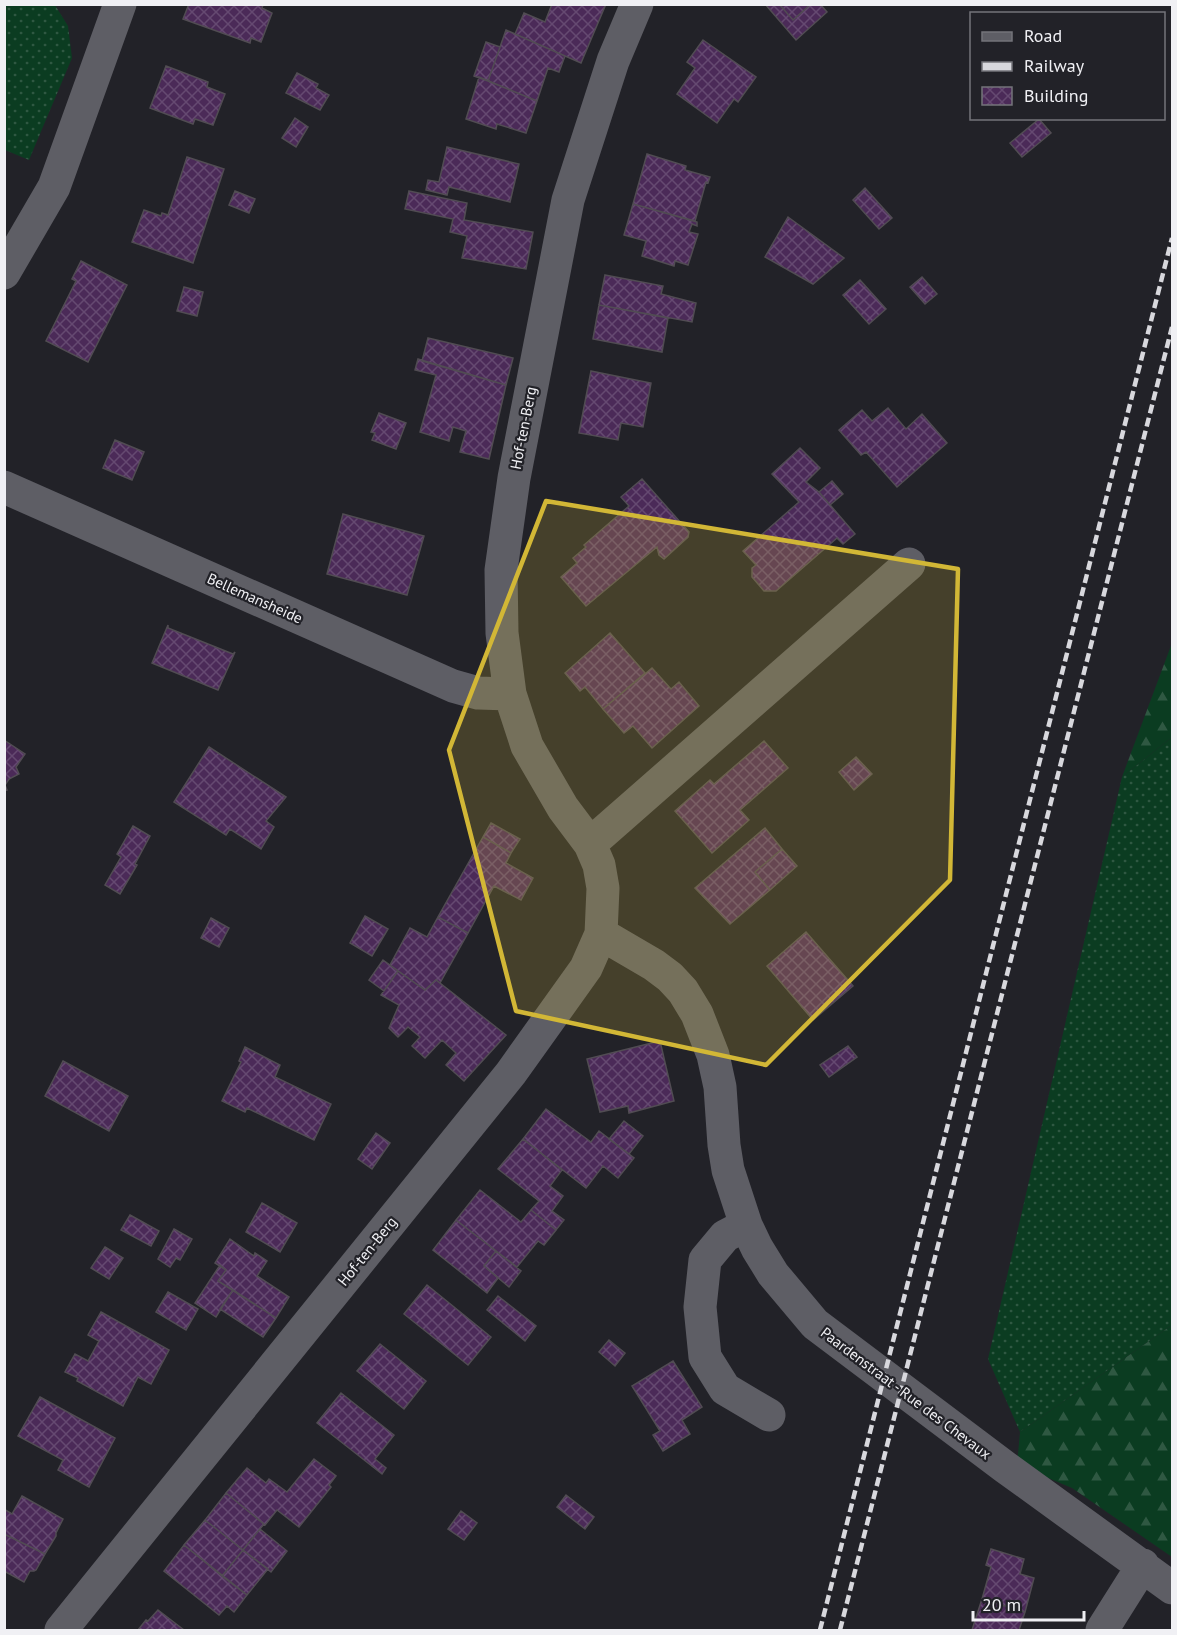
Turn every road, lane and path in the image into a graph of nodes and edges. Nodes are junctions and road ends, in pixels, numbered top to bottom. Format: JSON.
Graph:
{"nodes":[{"id":1,"x":120,"y":4,"type":"edge"},
{"id":2,"x":637,"y":4,"type":"edge"},
{"id":3,"x":4,"y":273,"type":"edge"},
{"id":4,"x":4,"y":487,"type":"edge"},
{"id":5,"x":909,"y":564,"type":"dead end"},
{"id":6,"x":510,"y":694,"type":"junction"},
{"id":7,"x":590,"y":844,"type":"junction"},
{"id":8,"x":601,"y":934,"type":"junction"},
{"id":9,"x":746,"y":1225,"type":"junction"},
{"id":10,"x":769,"y":1415,"type":"dead end"},
{"id":11,"x":1143,"y":1565,"type":"junction"},
{"id":12,"x":1173,"y":1588,"type":"edge"},
{"id":13,"x":61,"y":1630,"type":"edge"},
{"id":14,"x":1102,"y":1630,"type":"edge"}],
"edges":[{"from":1,"to":3,"type":"street"},
{"from":2,"to":6,"type":"street","name":"Hof-ten-Berg"},
{"from":4,"to":6,"type":"street","name":"Bellemansheide"},
{"from":5,"to":7,"type":"street"},
{"from":6,"to":7,"type":"street","name":"Hof-ten-Berg"},
{"from":7,"to":8,"type":"street","name":"Hof-ten-Berg"},
{"from":8,"to":9,"type":"street","name":"Paardenstraat - Rue des Chevaux"},
{"from":8,"to":13,"type":"street","name":"Hof-ten-Berg"},
{"from":9,"to":10,"type":"street"},
{"from":9,"to":11,"type":"street","name":"Paardenstraat - Rue des Chevaux"},
{"from":11,"to":12,"type":"street","name":"Paardenstraat - Rue des Chevaux"},
{"from":11,"to":14,"type":"street"}]}
